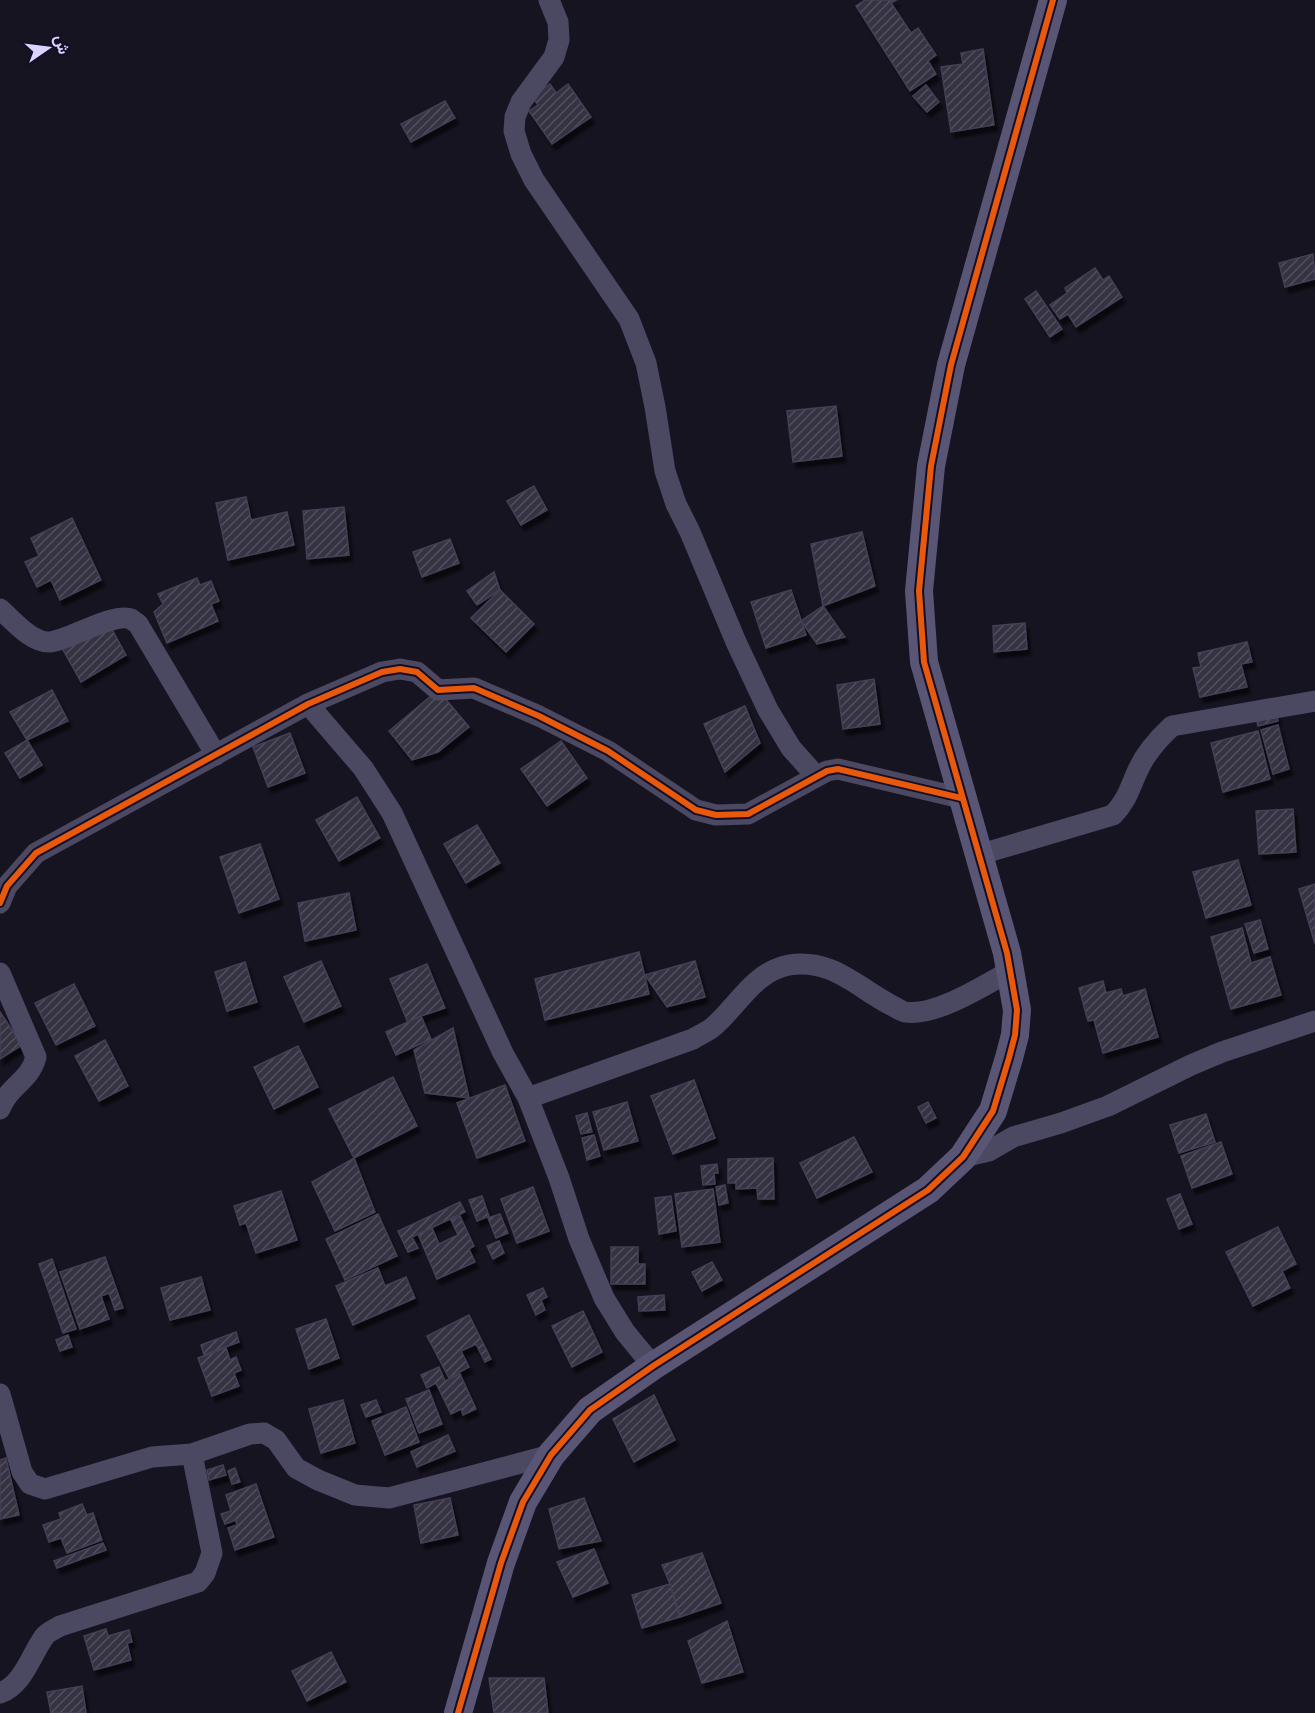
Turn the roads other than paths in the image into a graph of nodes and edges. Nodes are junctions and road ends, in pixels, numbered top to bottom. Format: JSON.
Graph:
{"nodes":[{"id":1,"x":549,"y":0,"type":"edge"},
{"id":2,"x":1053,"y":0,"type":"edge"},
{"id":3,"x":0,"y":609,"type":"edge"},
{"id":4,"x":1315,"y":701,"type":"edge"},
{"id":5,"x":308,"y":704,"type":"junction"},
{"id":6,"x":216,"y":755,"type":"junction"},
{"id":7,"x":816,"y":776,"type":"junction"},
{"id":8,"x":962,"y":798,"type":"junction"},
{"id":9,"x":978,"y":855,"type":"junction"},
{"id":10,"x":0,"y":903,"type":"edge"},
{"id":11,"x":1010,"y":971,"type":"junction"},
{"id":12,"x":0,"y":973,"type":"edge"},
{"id":13,"x":1315,"y":1022,"type":"edge"},
{"id":14,"x":528,"y":1098,"type":"junction"},
{"id":15,"x":0,"y":1109,"type":"edge"},
{"id":16,"x":963,"y":1157,"type":"junction"},
{"id":17,"x":653,"y":1366,"type":"junction"},
{"id":18,"x":0,"y":1394,"type":"edge"},
{"id":19,"x":192,"y":1454,"type":"junction"},
{"id":20,"x":551,"y":1455,"type":"junction"},
{"id":21,"x":0,"y":1693,"type":"edge"},
{"id":22,"x":458,"y":1713,"type":"edge"}],
"edges":[{"from":1,"to":7,"type":"street"},
{"from":2,"to":8,"type":"street"},
{"from":3,"to":6,"type":"street"},
{"from":4,"to":9,"type":"street"},
{"from":5,"to":6,"type":"street"},
{"from":5,"to":7,"type":"street"},
{"from":5,"to":14,"type":"street"},
{"from":6,"to":10,"type":"street"},
{"from":7,"to":8,"type":"street"},
{"from":8,"to":9,"type":"street"},
{"from":9,"to":11,"type":"street"},
{"from":11,"to":14,"type":"street"},
{"from":11,"to":16,"type":"street"},
{"from":12,"to":15,"type":"street"},
{"from":13,"to":16,"type":"street"},
{"from":14,"to":17,"type":"street"},
{"from":16,"to":17,"type":"street"},
{"from":17,"to":20,"type":"street"},
{"from":18,"to":19,"type":"street"},
{"from":19,"to":20,"type":"street"},
{"from":19,"to":21,"type":"street"},
{"from":20,"to":22,"type":"street"}]}
